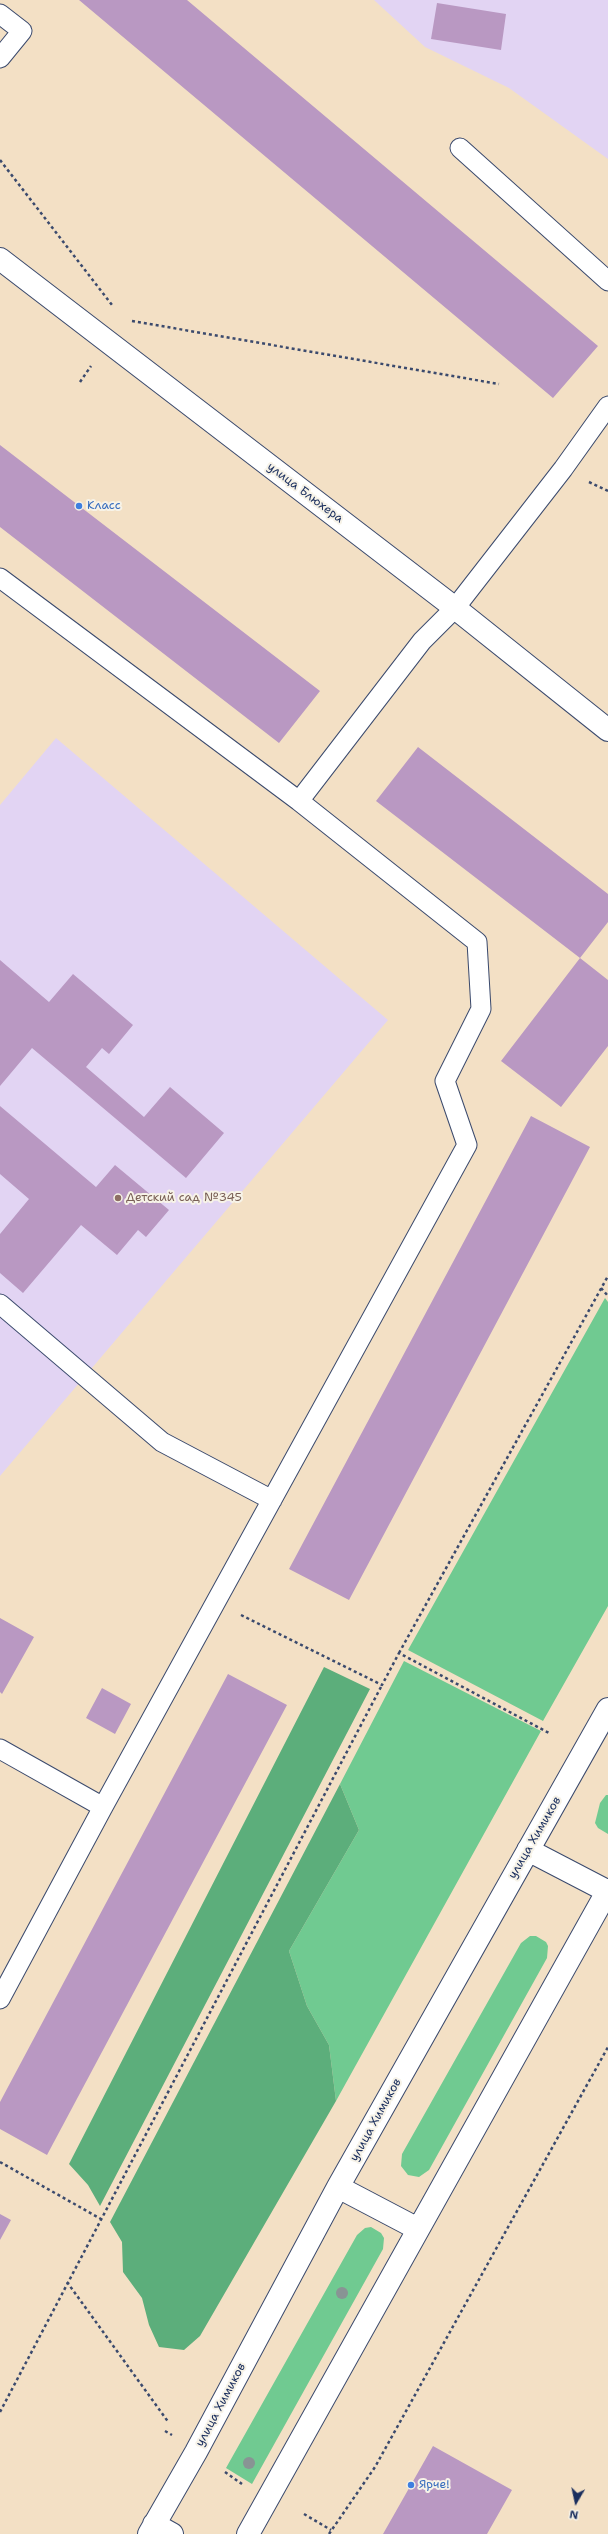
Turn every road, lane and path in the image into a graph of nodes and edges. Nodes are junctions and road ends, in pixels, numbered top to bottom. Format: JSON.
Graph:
{"nodes":[{"id":1,"x":0,"y":14,"type":"edge"},
{"id":2,"x":0,"y":58,"type":"edge"},
{"id":3,"x":460,"y":148,"type":"dead end"},
{"id":4,"x":0,"y":160,"type":"edge"},
{"id":5,"x":0,"y":259,"type":"edge"},
{"id":6,"x":608,"y":281,"type":"edge"},
{"id":7,"x":114,"y":307,"type":"dead end"},
{"id":8,"x":124,"y":320,"type":"dead end"},
{"id":9,"x":92,"y":365,"type":"dead end"},
{"id":10,"x":80,"y":382,"type":"dead end"},
{"id":11,"x":498,"y":384,"type":"dead end"},
{"id":12,"x":608,"y":406,"type":"edge"},
{"id":13,"x":0,"y":578,"type":"edge"},
{"id":14,"x":455,"y":608,"type":"junction"},
{"id":15,"x":608,"y":730,"type":"edge"},
{"id":16,"x":299,"y":801,"type":"junction"},
{"id":17,"x":608,"y":1276,"type":"edge"},
{"id":18,"x":601,"y":1288,"type":"junction"},
{"id":19,"x":608,"y":1296,"type":"edge"},
{"id":20,"x":0,"y":1304,"type":"edge"},
{"id":21,"x":272,"y":1500,"type":"junction"},
{"id":22,"x":215,"y":1602,"type":"junction"},
{"id":23,"x":399,"y":1653,"type":"junction"},
{"id":24,"x":382,"y":1685,"type":"junction"},
{"id":25,"x":608,"y":1709,"type":"edge"},
{"id":26,"x":549,"y":1733,"type":"dead end"},
{"id":27,"x":0,"y":1750,"type":"edge"},
{"id":28,"x":103,"y":1807,"type":"junction"},
{"id":29,"x":528,"y":1850,"type":"junction"},
{"id":30,"x":608,"y":1890,"type":"edge"},
{"id":31,"x":0,"y":1999,"type":"edge"},
{"id":32,"x":608,"y":2047,"type":"edge"},
{"id":33,"x":0,"y":2162,"type":"edge"},
{"id":34,"x":338,"y":2187,"type":"junction"},
{"id":35,"x":101,"y":2219,"type":"junction"},
{"id":36,"x":418,"y":2229,"type":"junction"},
{"id":37,"x":67,"y":2282,"type":"junction"},
{"id":38,"x":0,"y":2412,"type":"edge"},
{"id":39,"x":169,"y":2423,"type":"dead end"},
{"id":40,"x":225,"y":2472,"type":"dead end"},
{"id":41,"x":243,"y":2484,"type":"dead end"},
{"id":42,"x":304,"y":2514,"type":"dead end"},
{"id":43,"x":331,"y":2530,"type":"junction"},
{"id":44,"x":158,"y":2531,"type":"edge"},
{"id":45,"x":248,"y":2534,"type":"edge"},
{"id":46,"x":329,"y":2534,"type":"edge"}],
"edges":[{"from":1,"to":2,"type":"lane"},
{"from":3,"to":6,"type":"lane"},
{"from":4,"to":7,"type":"path"},
{"from":5,"to":14,"type":"main road","name":"улица Блюхера"},
{"from":8,"to":11,"type":"path"},
{"from":9,"to":10,"type":"path"},
{"from":12,"to":14,"type":"lane"},
{"from":13,"to":16,"type":"lane"},
{"from":14,"to":15,"type":"main road","name":"улица Блюхера"},
{"from":14,"to":16,"type":"lane"},
{"from":16,"to":21,"type":"lane"},
{"from":17,"to":18,"type":"path"},
{"from":18,"to":19,"type":"path"},
{"from":18,"to":23,"type":"path"},
{"from":20,"to":21,"type":"lane"},
{"from":21,"to":22,"type":"lane"},
{"from":22,"to":24,"type":"path"},
{"from":22,"to":28,"type":"lane"},
{"from":23,"to":24,"type":"path"},
{"from":23,"to":26,"type":"path"},
{"from":24,"to":35,"type":"path"},
{"from":25,"to":29,"type":"main road","name":"улица Химиков"},
{"from":27,"to":28,"type":"lane"},
{"from":28,"to":31,"type":"lane"},
{"from":29,"to":30,"type":"main road"},
{"from":29,"to":34,"type":"main road","name":"улица Химиков"},
{"from":30,"to":36,"type":"main road"},
{"from":32,"to":43,"type":"path"},
{"from":33,"to":35,"type":"path"},
{"from":34,"to":36,"type":"main road"},
{"from":34,"to":44,"type":"main road","name":"улица Химиков"},
{"from":35,"to":37,"type":"path"},
{"from":36,"to":45,"type":"main road"},
{"from":37,"to":38,"type":"path"},
{"from":37,"to":39,"type":"path"},
{"from":40,"to":41,"type":"path"},
{"from":42,"to":43,"type":"path"},
{"from":43,"to":46,"type":"path"}]}
